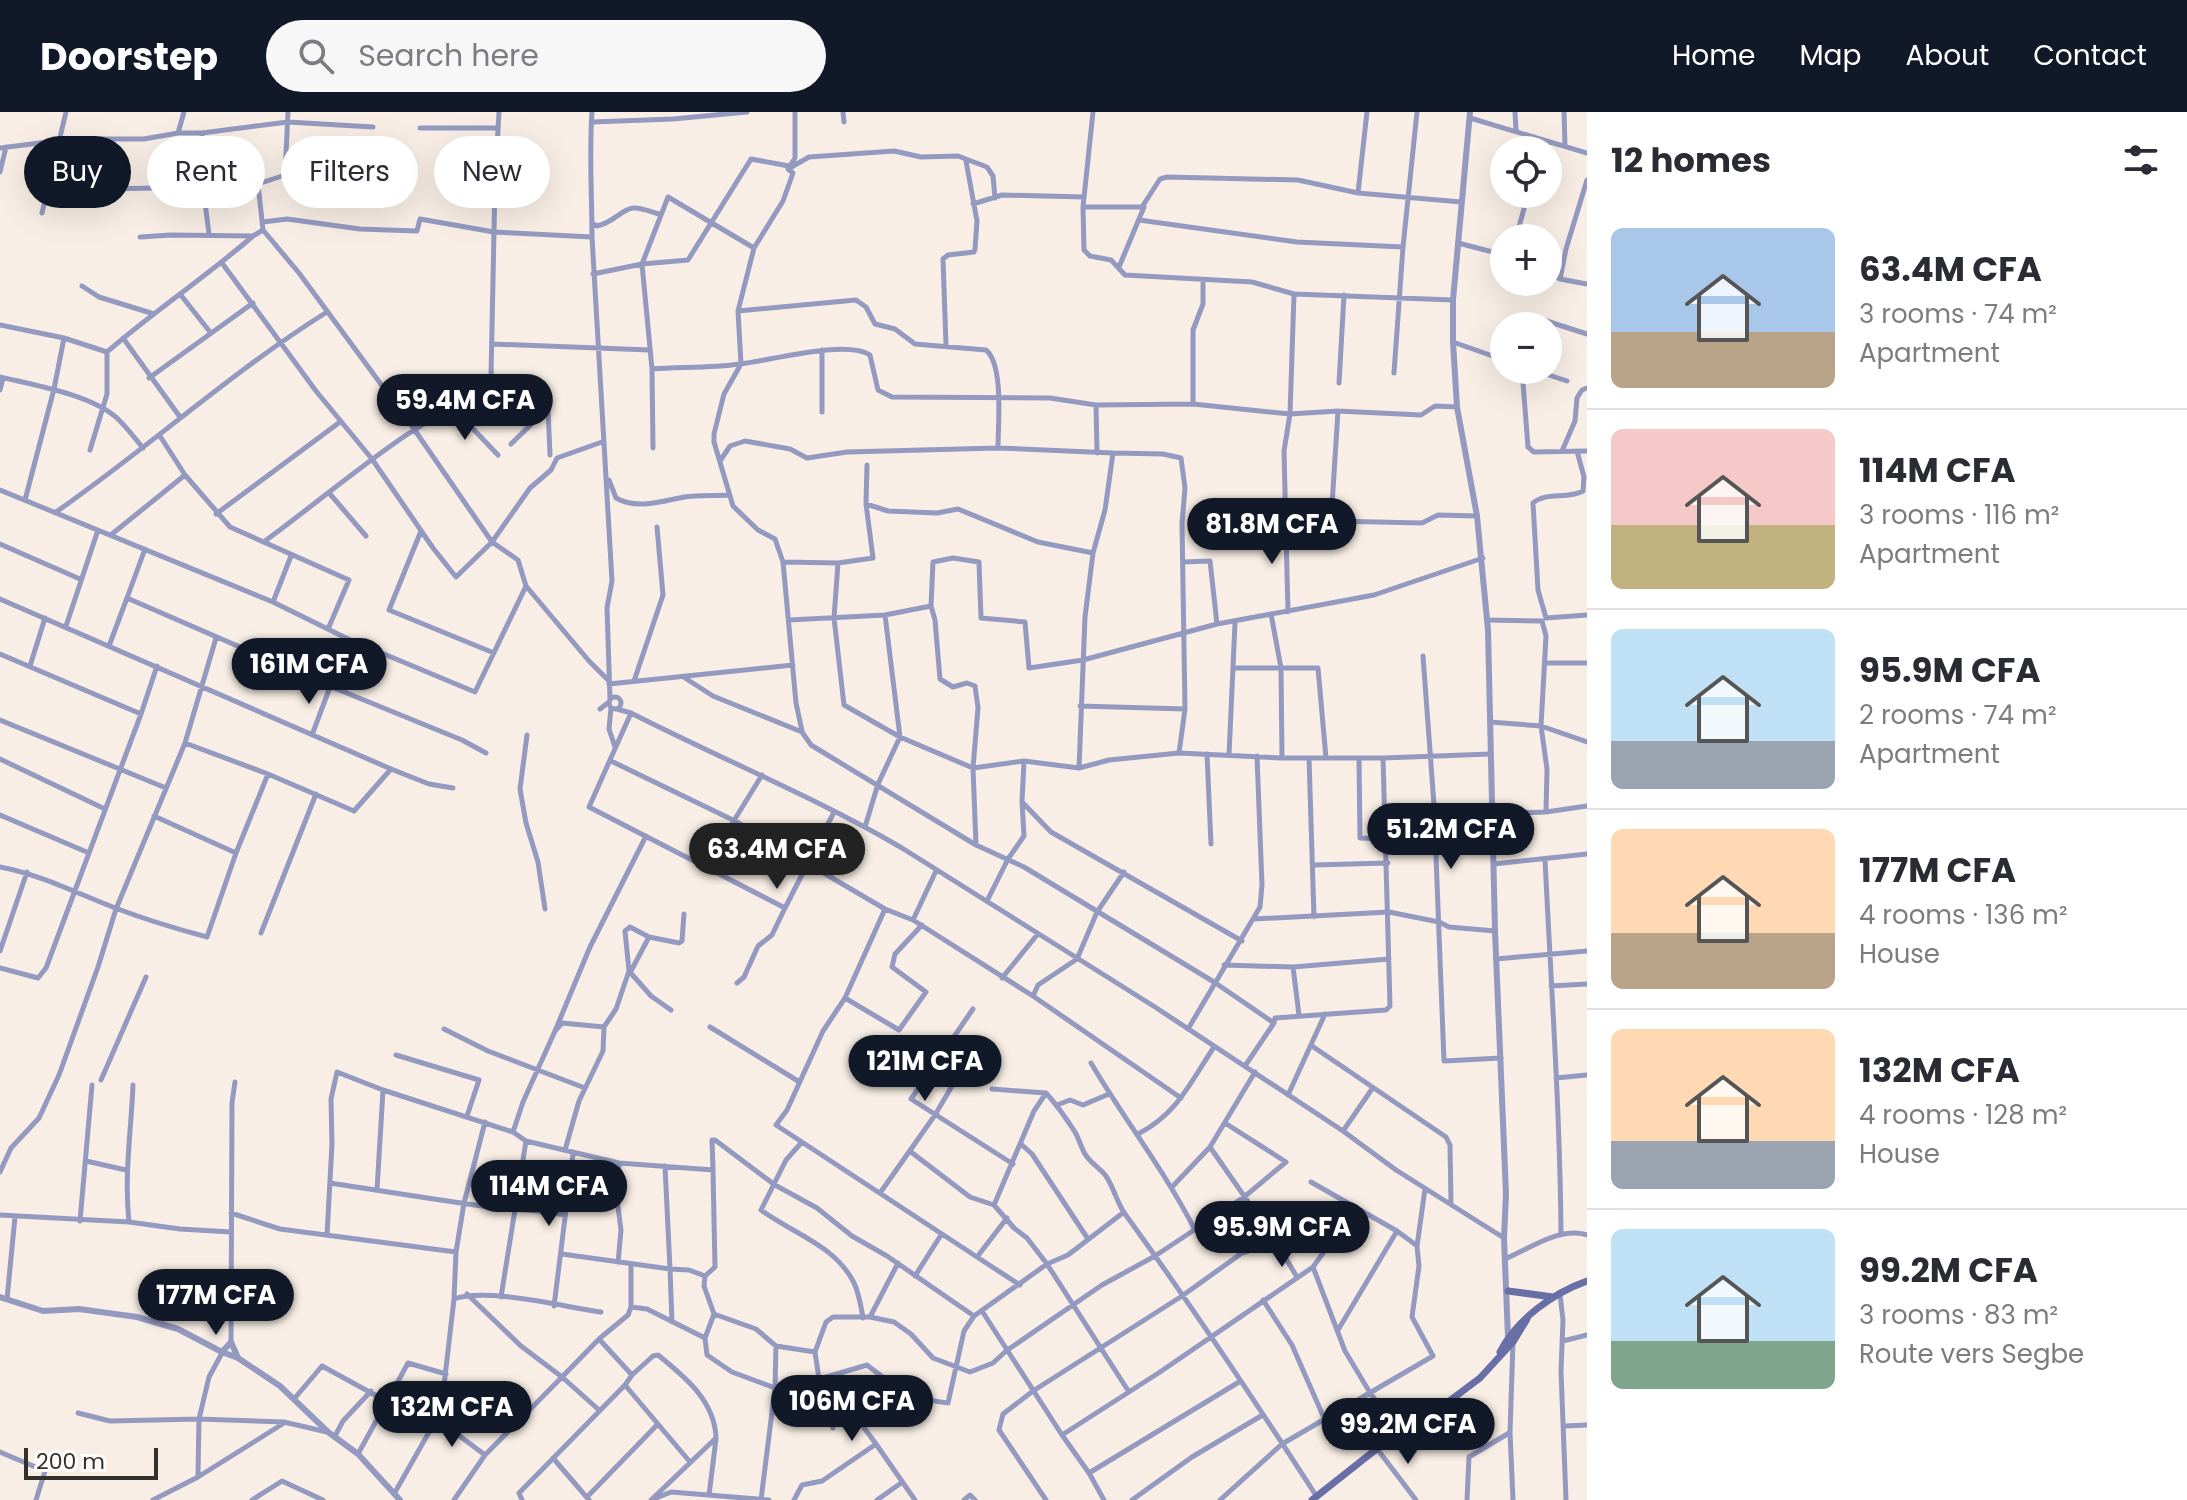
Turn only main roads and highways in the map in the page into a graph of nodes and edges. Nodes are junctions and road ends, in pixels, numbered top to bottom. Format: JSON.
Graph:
{"nodes":[{"id":1,"x":1587,"y":1281,"type":"edge"},
{"id":2,"x":1508,"y":1291,"type":"road end"},
{"id":3,"x":1556,"y":1295,"type":"junction"},
{"id":4,"x":1314,"y":1498,"type":"edge"}],
"edges":[{"from":1,"to":3,"type":"main road"},
{"from":2,"to":3,"type":"main road"},
{"from":3,"to":4,"type":"main road"}]}
